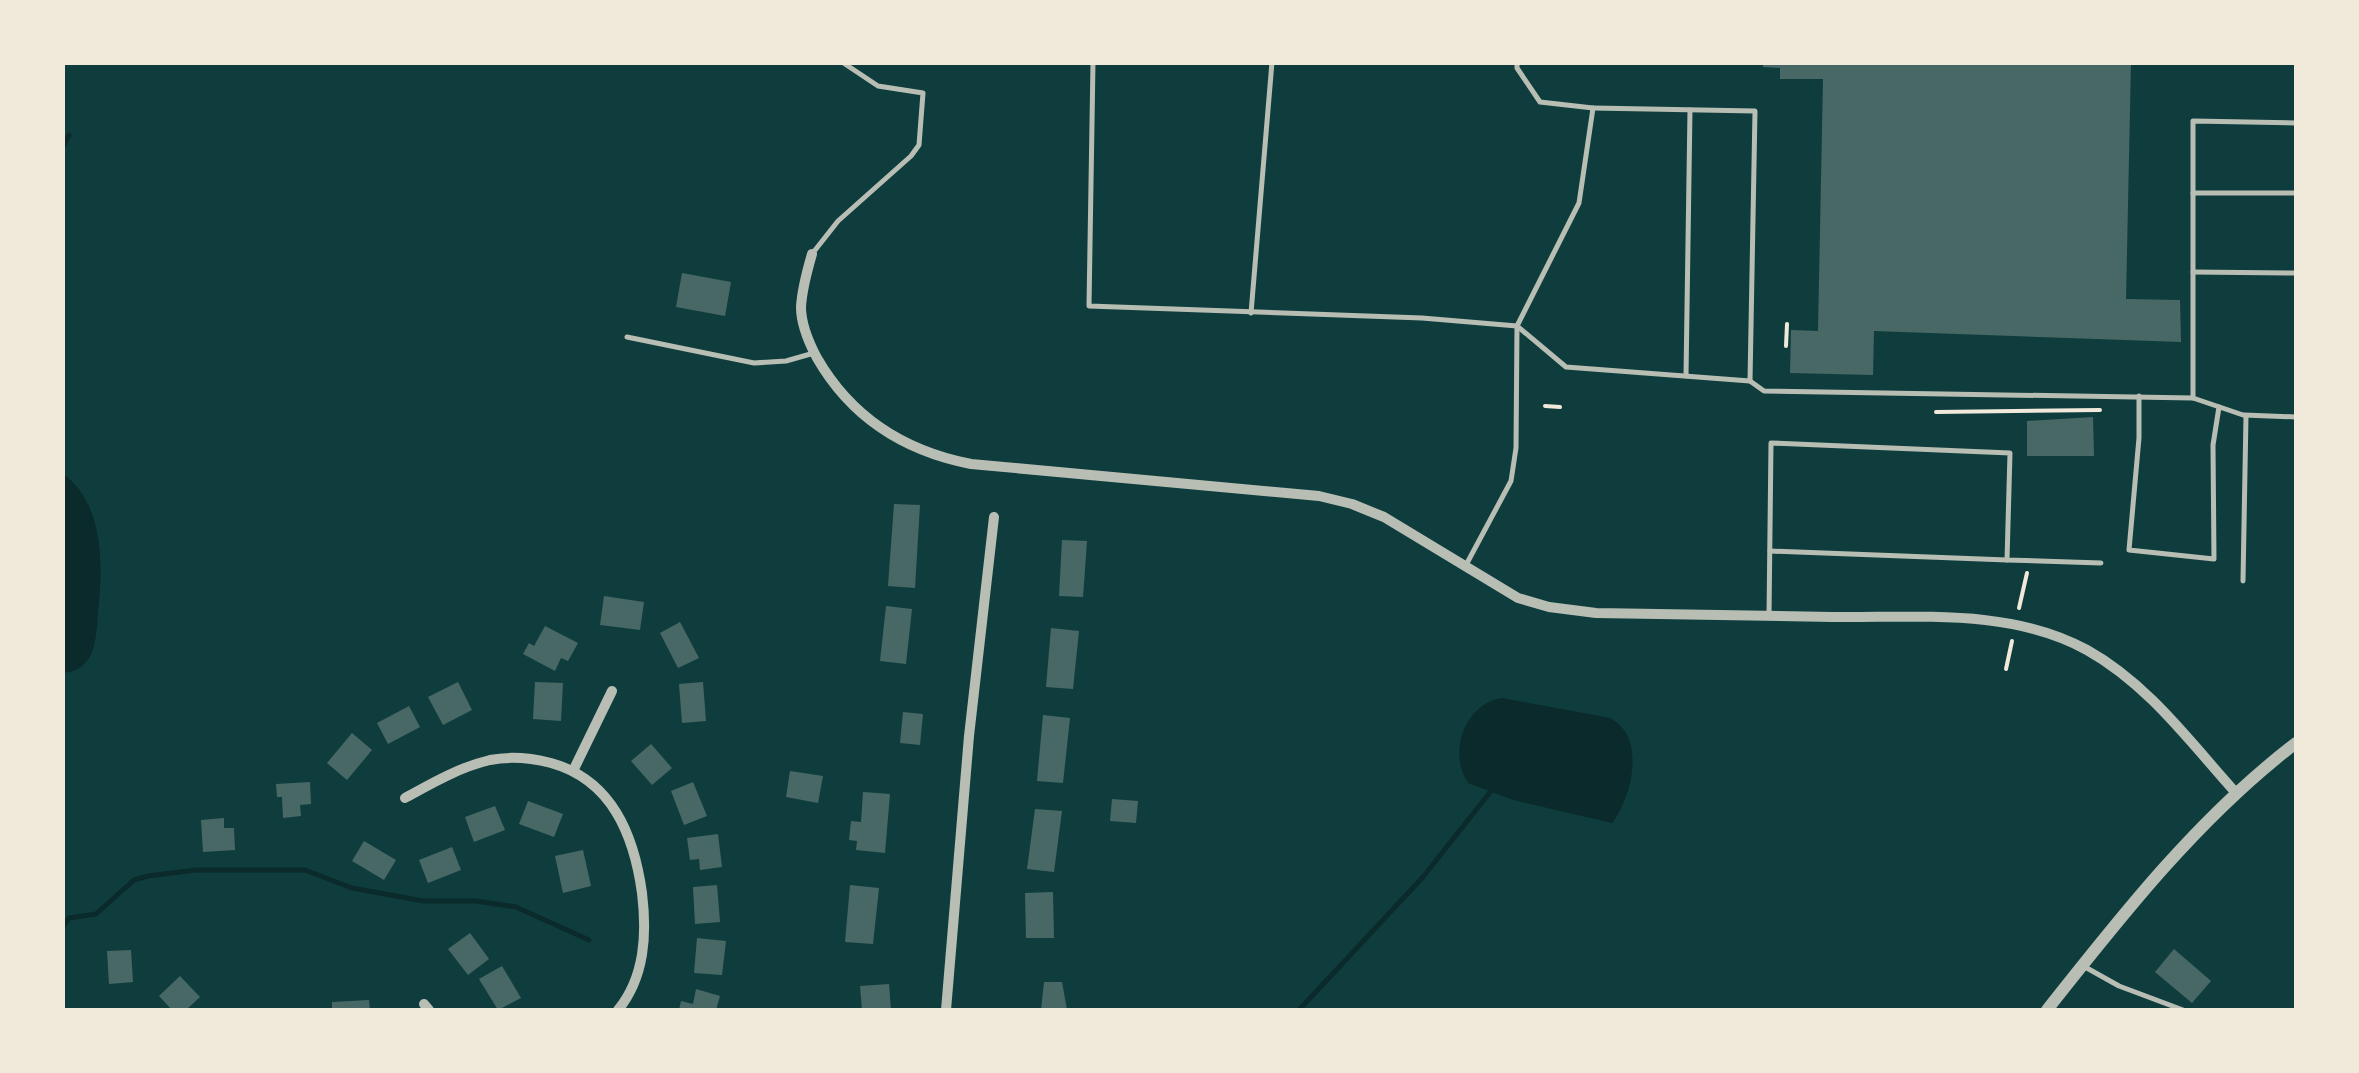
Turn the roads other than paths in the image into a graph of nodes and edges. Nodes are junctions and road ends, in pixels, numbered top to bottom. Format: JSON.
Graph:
{"nodes":[{"id":1,"x":842,"y":62,"type":"edge"},
{"id":2,"x":1092,"y":62,"type":"edge"},
{"id":3,"x":1272,"y":62,"type":"edge"},
{"id":4,"x":1517,"y":62,"type":"edge"},
{"id":5,"x":1594,"y":108,"type":"junction"},
{"id":6,"x":1690,"y":110,"type":"junction"},
{"id":7,"x":2296,"y":123,"type":"edge"},
{"id":8,"x":2193,"y":192,"type":"junction"},
{"id":9,"x":2296,"y":193,"type":"edge"},
{"id":10,"x":812,"y":254,"type":"joint"},
{"id":11,"x":2193,"y":272,"type":"junction"},
{"id":12,"x":2296,"y":274,"type":"edge"},
{"id":13,"x":1251,"y":313,"type":"junction"},
{"id":14,"x":1517,"y":326,"type":"junction"},
{"id":15,"x":626,"y":337,"type":"dead end"},
{"id":16,"x":814,"y":352,"type":"junction"},
{"id":17,"x":1686,"y":376,"type":"junction"},
{"id":18,"x":1750,"y":381,"type":"junction"},
{"id":19,"x":2139,"y":396,"type":"junction"},
{"id":20,"x":2194,"y":398,"type":"junction"},
{"id":21,"x":2219,"y":406,"type":"junction"},
{"id":22,"x":2244,"y":415,"type":"junction"},
{"id":23,"x":2296,"y":417,"type":"edge"},
{"id":24,"x":994,"y":516,"type":"dead end"},
{"id":25,"x":1770,"y":551,"type":"junction"},
{"id":26,"x":2008,"y":560,"type":"junction"},
{"id":27,"x":2101,"y":563,"type":"dead end"},
{"id":28,"x":1464,"y":567,"type":"junction"},
{"id":29,"x":2242,"y":582,"type":"dead end"},
{"id":30,"x":1769,"y":616,"type":"junction"},
{"id":31,"x":612,"y":691,"type":"dead end"},
{"id":32,"x":2296,"y":742,"type":"edge"},
{"id":33,"x":573,"y":771,"type":"junction"},
{"id":34,"x":2236,"y":793,"type":"junction"},
{"id":35,"x":406,"y":798,"type":"dead end"},
{"id":36,"x":2082,"y":966,"type":"junction"},
{"id":37,"x":618,"y":1010,"type":"edge"},
{"id":38,"x":946,"y":1010,"type":"edge"},
{"id":39,"x":2047,"y":1010,"type":"edge"},
{"id":40,"x":2183,"y":1010,"type":"edge"}],
"edges":[{"from":1,"to":10,"type":"lane"},
{"from":2,"to":13,"type":"lane"},
{"from":3,"to":13,"type":"lane"},
{"from":4,"to":5,"type":"lane"},
{"from":5,"to":6,"type":"lane"},
{"from":5,"to":14,"type":"lane"},
{"from":6,"to":17,"type":"lane"},
{"from":6,"to":18,"type":"lane"},
{"from":7,"to":8,"type":"lane"},
{"from":8,"to":9,"type":"lane"},
{"from":8,"to":11,"type":"lane"},
{"from":10,"to":16,"type":"street"},
{"from":11,"to":12,"type":"lane"},
{"from":11,"to":20,"type":"lane"},
{"from":13,"to":14,"type":"lane"},
{"from":14,"to":17,"type":"lane"},
{"from":14,"to":28,"type":"lane"},
{"from":15,"to":16,"type":"lane"},
{"from":16,"to":28,"type":"street"},
{"from":17,"to":18,"type":"lane"},
{"from":18,"to":19,"type":"lane"},
{"from":19,"to":20,"type":"lane"},
{"from":19,"to":21,"type":"lane"},
{"from":20,"to":21,"type":"lane"},
{"from":21,"to":22,"type":"lane"},
{"from":22,"to":23,"type":"lane"},
{"from":22,"to":29,"type":"lane"},
{"from":24,"to":38,"type":"street"},
{"from":25,"to":26,"type":"lane"},
{"from":25,"to":26,"type":"lane"},
{"from":25,"to":30,"type":"lane"},
{"from":26,"to":27,"type":"lane"},
{"from":28,"to":30,"type":"street"},
{"from":30,"to":34,"type":"street"},
{"from":31,"to":33,"type":"street"},
{"from":32,"to":34,"type":"street"},
{"from":33,"to":35,"type":"street"},
{"from":33,"to":37,"type":"street"},
{"from":34,"to":36,"type":"street"},
{"from":36,"to":39,"type":"street"},
{"from":36,"to":40,"type":"lane"}]}
